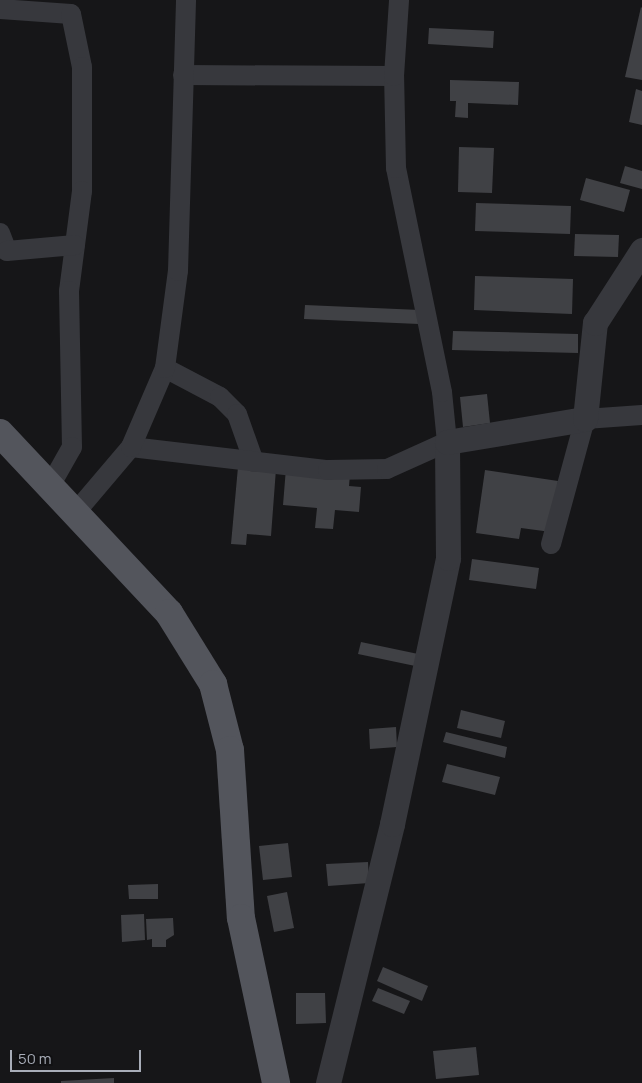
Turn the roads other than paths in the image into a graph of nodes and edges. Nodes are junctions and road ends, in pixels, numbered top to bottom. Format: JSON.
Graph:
{"nodes":[{"id":1,"x":186,"y":0,"type":"edge"},
{"id":2,"x":399,"y":0,"type":"edge"},
{"id":3,"x":0,"y":9,"type":"edge"},
{"id":4,"x":183,"y":75,"type":"junction"},
{"id":5,"x":394,"y":76,"type":"junction"},
{"id":6,"x":0,"y":233,"type":"edge"},
{"id":7,"x":75,"y":245,"type":"junction"},
{"id":8,"x":642,"y":250,"type":"edge"},
{"id":9,"x":165,"y":368,"type":"junction"},
{"id":10,"x":642,"y":415,"type":"edge"},
{"id":11,"x":585,"y":419,"type":"junction"},
{"id":12,"x":0,"y":433,"type":"edge"},
{"id":13,"x":447,"y":442,"type":"junction"},
{"id":14,"x":131,"y":447,"type":"junction"},
{"id":15,"x":254,"y":462,"type":"junction"},
{"id":16,"x":50,"y":486,"type":"junction"},
{"id":17,"x":75,"y":513,"type":"junction"},
{"id":18,"x":551,"y":544,"type":"dead end"},
{"id":19,"x":276,"y":1083,"type":"edge"},
{"id":20,"x":328,"y":1083,"type":"edge"}],
"edges":[{"from":1,"to":4,"type":"street"},
{"from":2,"to":5,"type":"street"},
{"from":3,"to":7,"type":"street"},
{"from":4,"to":5,"type":"street"},
{"from":4,"to":9,"type":"street"},
{"from":5,"to":13,"type":"street"},
{"from":6,"to":7,"type":"street"},
{"from":7,"to":16,"type":"street"},
{"from":8,"to":11,"type":"street"},
{"from":9,"to":14,"type":"street"},
{"from":9,"to":15,"type":"street"},
{"from":10,"to":11,"type":"street"},
{"from":11,"to":13,"type":"street"},
{"from":11,"to":18,"type":"street"},
{"from":12,"to":16,"type":"main road"},
{"from":13,"to":15,"type":"street"},
{"from":13,"to":20,"type":"street"},
{"from":14,"to":15,"type":"street"},
{"from":14,"to":17,"type":"street"},
{"from":16,"to":17,"type":"main road"},
{"from":17,"to":19,"type":"main road"}]}
